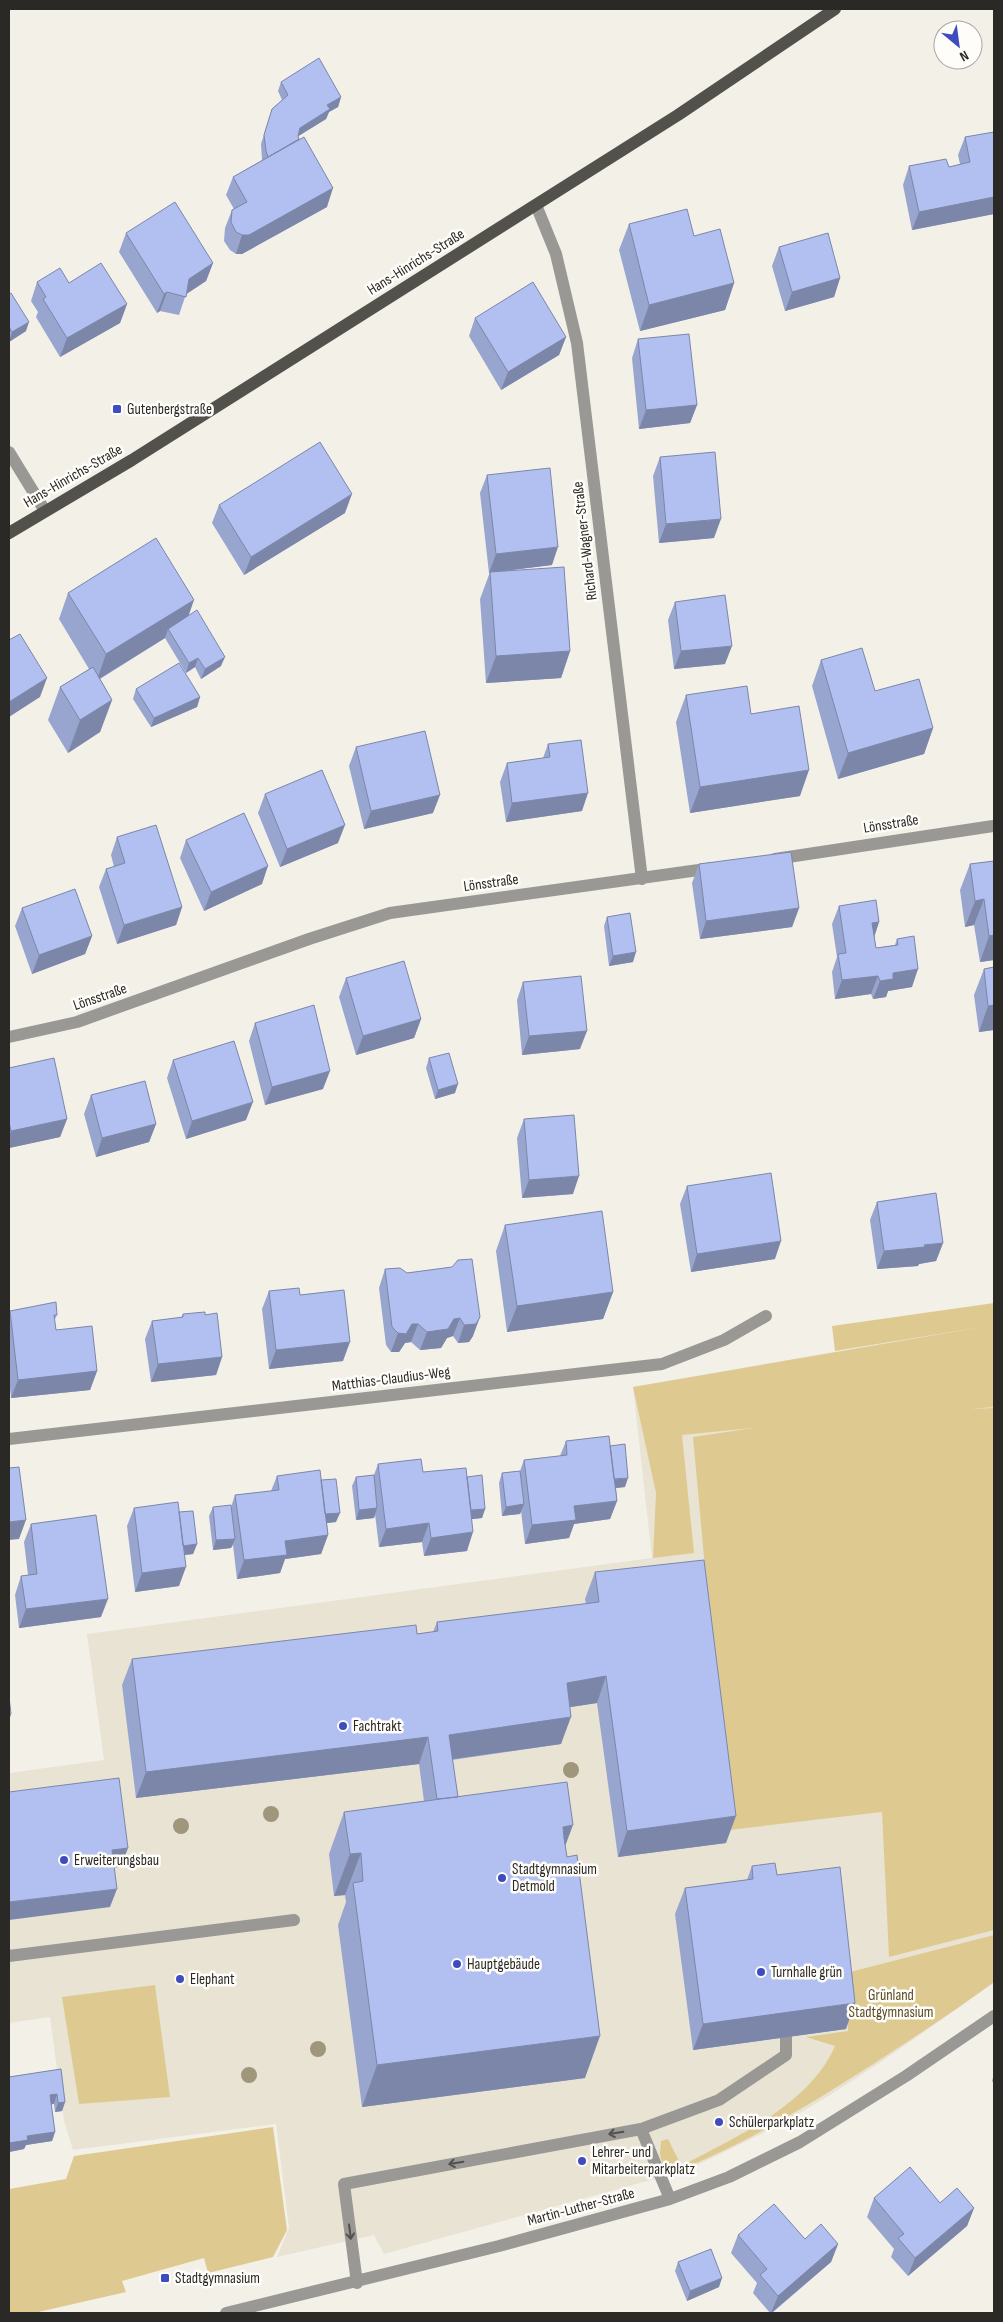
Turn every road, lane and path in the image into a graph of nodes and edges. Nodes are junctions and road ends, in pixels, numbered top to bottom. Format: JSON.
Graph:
{"nodes":[{"id":1,"x":835,"y":9,"type":"edge"},
{"id":2,"x":536,"y":205,"type":"junction"},
{"id":3,"x":9,"y":452,"type":"edge"},
{"id":4,"x":45,"y":511,"type":"junction"},
{"id":5,"x":9,"y":533,"type":"edge"},
{"id":6,"x":993,"y":826,"type":"dead end"},
{"id":7,"x":759,"y":861,"type":"edge"},
{"id":8,"x":730,"y":865,"type":"edge"},
{"id":9,"x":642,"y":879,"type":"junction"},
{"id":10,"x":9,"y":1037,"type":"edge"},
{"id":11,"x":766,"y":1316,"type":"dead end"},
{"id":12,"x":9,"y":1439,"type":"edge"},
{"id":13,"x":294,"y":1920,"type":"dead end"},
{"id":14,"x":9,"y":1956,"type":"edge"},
{"id":15,"x":994,"y":2016,"type":"edge"},
{"id":16,"x":786,"y":2036,"type":"edge"},
{"id":17,"x":641,"y":2129,"type":"junction"},
{"id":18,"x":670,"y":2199,"type":"junction"},
{"id":19,"x":357,"y":2283,"type":"junction"},
{"id":20,"x":226,"y":2313,"type":"edge"}],
"edges":[{"from":1,"to":2,"type":"main road","name":"Hans-Hinrichs-Straße"},
{"from":2,"to":4,"type":"main road","name":"Hans-Hinrichs-Straße"},
{"from":2,"to":9,"type":"street","name":"Richard-Wagner-Straße"},
{"from":3,"to":4,"type":"street"},
{"from":4,"to":5,"type":"main road","name":"Hans-Hinrichs-Straße"},
{"from":6,"to":7,"type":"street","name":"Lönsstraße"},
{"from":8,"to":9,"type":"street","name":"Lönsstraße"},
{"from":9,"to":10,"type":"street","name":"Lönsstraße"},
{"from":11,"to":12,"type":"street","name":"Matthias-Claudius-Weg"},
{"from":13,"to":14,"type":"street"},
{"from":15,"to":18,"type":"street","name":"Martin-Luther-Straße"},
{"from":16,"to":17,"type":"street"},
{"from":17,"to":18,"type":"street"},
{"from":17,"to":19,"type":"street","one_way":true},
{"from":18,"to":19,"type":"street","name":"Martin-Luther-Straße"},
{"from":19,"to":20,"type":"street","name":"Martin-Luther-Straße"}]}
